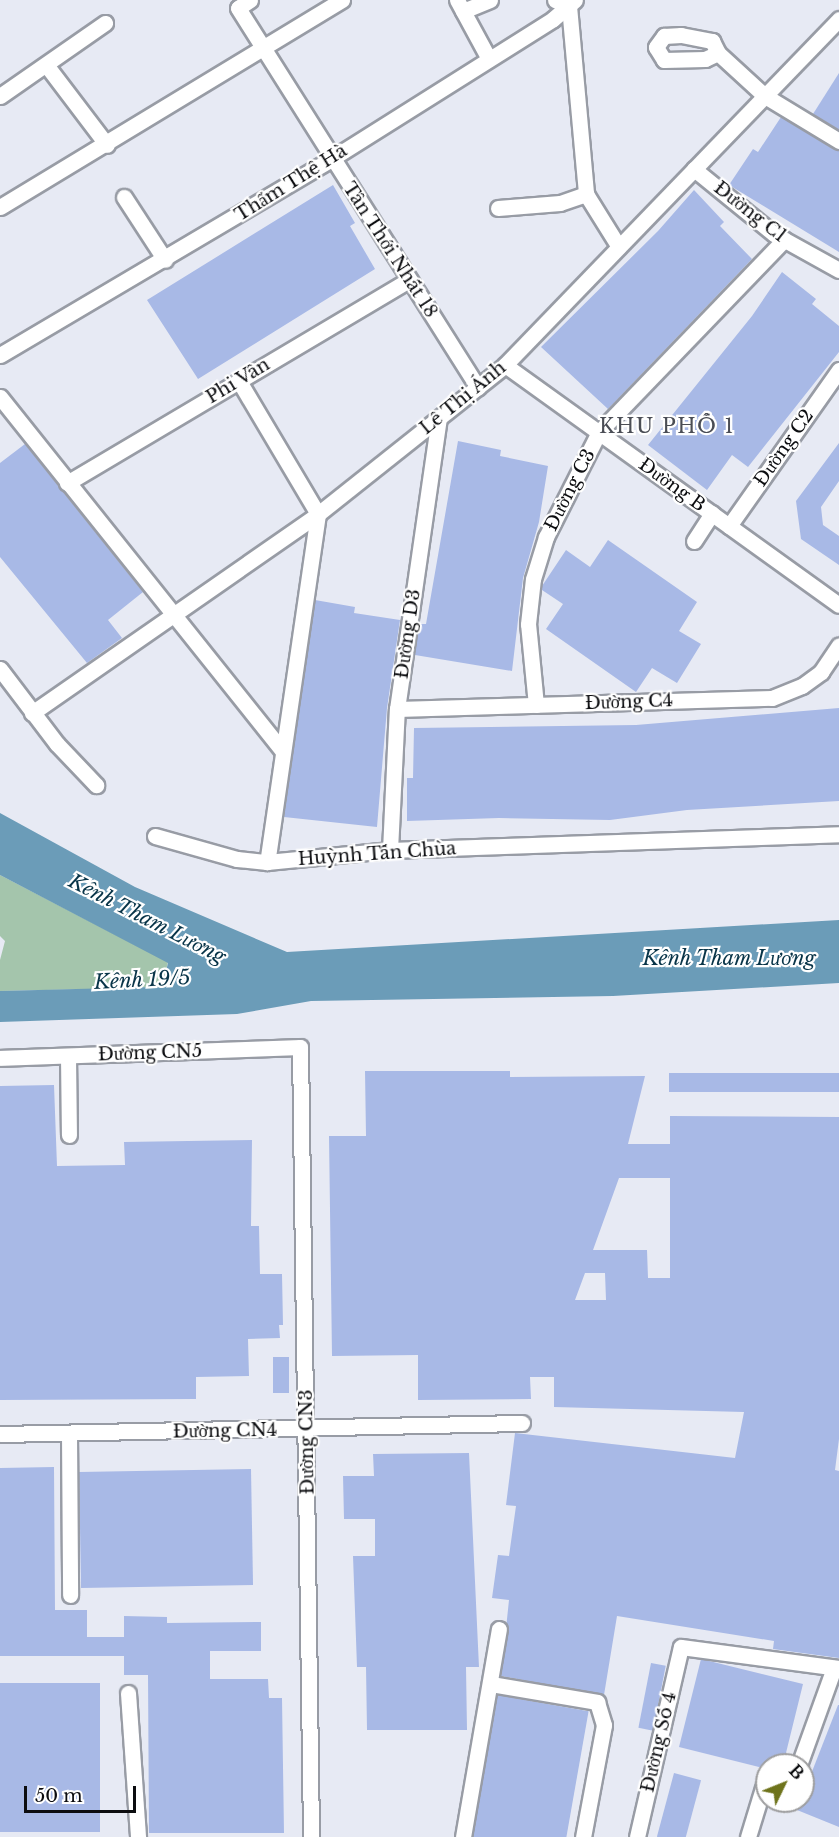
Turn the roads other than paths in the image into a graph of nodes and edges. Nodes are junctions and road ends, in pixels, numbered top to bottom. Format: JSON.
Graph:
{"nodes":[{"id":1,"x":342,"y":0,"type":"edge"},
{"id":2,"x":490,"y":0,"type":"edge"},
{"id":3,"x":566,"y":2,"type":"edge"},
{"id":4,"x":244,"y":4,"type":"edge"},
{"id":5,"x":460,"y":5,"type":"edge"},
{"id":6,"x":839,"y":20,"type":"edge"},
{"id":7,"x":105,"y":22,"type":"dead end"},
{"id":8,"x":263,"y":51,"type":"junction"},
{"id":9,"x":718,"y":53,"type":"dead end"},
{"id":10,"x":489,"y":59,"type":"junction"},
{"id":11,"x":47,"y":66,"type":"junction"},
{"id":12,"x":0,"y":96,"type":"edge"},
{"id":13,"x":765,"y":96,"type":"junction"},
{"id":14,"x":839,"y":141,"type":"edge"},
{"id":15,"x":106,"y":145,"type":"junction"},
{"id":16,"x":331,"y":159,"type":"junction"},
{"id":17,"x":694,"y":169,"type":"junction"},
{"id":18,"x":586,"y":194,"type":"junction"},
{"id":19,"x":124,"y":197,"type":"dead end"},
{"id":20,"x":0,"y":207,"type":"edge"},
{"id":21,"x":498,"y":208,"type":"dead end"},
{"id":22,"x":784,"y":240,"type":"junction"},
{"id":23,"x":619,"y":247,"type":"junction"},
{"id":24,"x":165,"y":260,"type":"junction"},
{"id":25,"x":839,"y":270,"type":"edge"},
{"id":26,"x":409,"y":280,"type":"junction"},
{"id":27,"x":0,"y":355,"type":"edge"},
{"id":28,"x":505,"y":365,"type":"junction"},
{"id":29,"x":839,"y":370,"type":"edge"},
{"id":30,"x":240,"y":381,"type":"junction"},
{"id":31,"x":478,"y":387,"type":"junction"},
{"id":32,"x":0,"y":397,"type":"edge"},
{"id":33,"x":439,"y":418,"type":"junction"},
{"id":34,"x":599,"y":432,"type":"junction"},
{"id":35,"x":67,"y":483,"type":"junction"},
{"id":36,"x":712,"y":513,"type":"junction"},
{"id":37,"x":318,"y":514,"type":"junction"},
{"id":38,"x":729,"y":526,"type":"junction"},
{"id":39,"x":694,"y":541,"type":"dead end"},
{"id":40,"x":839,"y":605,"type":"edge"},
{"id":41,"x":174,"y":618,"type":"junction"},
{"id":42,"x":839,"y":645,"type":"edge"},
{"id":43,"x":0,"y":669,"type":"edge"},
{"id":44,"x":536,"y":705,"type":"junction"},
{"id":45,"x":397,"y":709,"type":"junction"},
{"id":46,"x":32,"y":713,"type":"junction"},
{"id":47,"x":282,"y":750,"type":"junction"},
{"id":48,"x":96,"y":785,"type":"dead end"},
{"id":49,"x":839,"y":834,"type":"edge"},
{"id":50,"x":155,"y":836,"type":"dead end"},
{"id":51,"x":390,"y":850,"type":"junction"},
{"id":52,"x":267,"y":862,"type":"junction"},
{"id":53,"x":300,"y":1047,"type":"joint"},
{"id":54,"x":68,"y":1056,"type":"junction"},
{"id":55,"x":0,"y":1059,"type":"edge"},
{"id":56,"x":69,"y":1135,"type":"dead end"},
{"id":57,"x":522,"y":1423,"type":"dead end"},
{"id":58,"x":307,"y":1430,"type":"junction"},
{"id":59,"x":69,"y":1433,"type":"junction"},
{"id":60,"x":0,"y":1434,"type":"edge"},
{"id":61,"x":70,"y":1595,"type":"dead end"},
{"id":62,"x":499,"y":1629,"type":"dead end"},
{"id":63,"x":836,"y":1668,"type":"edge"},
{"id":64,"x":491,"y":1684,"type":"junction"},
{"id":65,"x":128,"y":1693,"type":"dead end"},
{"id":66,"x":804,"y":1753,"type":"edge"},
{"id":67,"x":755,"y":1813,"type":"edge"},
{"id":68,"x":138,"y":1837,"type":"edge"},
{"id":69,"x":311,"y":1837,"type":"edge"},
{"id":70,"x":463,"y":1837,"type":"edge"},
{"id":71,"x":583,"y":1837,"type":"edge"},
{"id":72,"x":637,"y":1837,"type":"edge"},
{"id":73,"x":748,"y":1837,"type":"edge"}],
"edges":[{"from":1,"to":8,"type":"street"},
{"from":2,"to":5,"type":"street"},
{"from":3,"to":10,"type":"street","name":"Thẩm Thệ Hà"},
{"from":3,"to":18,"type":"street"},
{"from":4,"to":8,"type":"street","name":"Tân Thới Nhất 18"},
{"from":5,"to":10,"type":"street"},
{"from":6,"to":13,"type":"street","name":"Lê Thị Ánh"},
{"from":7,"to":11,"type":"street"},
{"from":8,"to":15,"type":"street"},
{"from":8,"to":16,"type":"street","name":"Tân Thới Nhất 18"},
{"from":9,"to":13,"type":"street"},
{"from":10,"to":16,"type":"street","name":"Thẩm Thệ Hà"},
{"from":11,"to":12,"type":"street"},
{"from":11,"to":15,"type":"street"},
{"from":13,"to":14,"type":"street"},
{"from":13,"to":17,"type":"street","name":"Lê Thị Ánh"},
{"from":15,"to":20,"type":"street"},
{"from":16,"to":24,"type":"street","name":"Thẩm Thệ Hà"},
{"from":16,"to":26,"type":"street","name":"Tân Thới Nhất 18"},
{"from":17,"to":22,"type":"street","name":"Đường C1"},
{"from":17,"to":23,"type":"street","name":"Lê Thị Ánh"},
{"from":18,"to":21,"type":"street"},
{"from":18,"to":23,"type":"street"},
{"from":19,"to":24,"type":"street"},
{"from":22,"to":25,"type":"street","name":"Đường C1"},
{"from":22,"to":34,"type":"street","name":"Đường C3"},
{"from":23,"to":28,"type":"street","name":"Lê Thị Ánh"},
{"from":24,"to":27,"type":"street","name":"Thẩm Thệ Hà"},
{"from":26,"to":30,"type":"street","name":"Phi Vân"},
{"from":26,"to":31,"type":"street","name":"Tân Thới Nhất 18"},
{"from":28,"to":31,"type":"street","name":"Lê Thị Ánh"},
{"from":28,"to":34,"type":"street","name":"Đường B"},
{"from":29,"to":38,"type":"street","name":"Đường C2"},
{"from":30,"to":35,"type":"street","name":"Phi Vân"},
{"from":30,"to":37,"type":"street"},
{"from":31,"to":33,"type":"street","name":"Lê Thị Ánh"},
{"from":32,"to":35,"type":"street"},
{"from":33,"to":37,"type":"street","name":"Lê Thị Ánh"},
{"from":33,"to":45,"type":"street","name":"Đường D3"},
{"from":34,"to":36,"type":"street","name":"Đường B"},
{"from":34,"to":44,"type":"street","name":"Đường C3"},
{"from":35,"to":41,"type":"street"},
{"from":36,"to":38,"type":"street","name":"Đường B"},
{"from":36,"to":39,"type":"street"},
{"from":37,"to":41,"type":"street","name":"Lê Thị Ánh"},
{"from":37,"to":47,"type":"street"},
{"from":38,"to":40,"type":"street","name":"Đường B"},
{"from":41,"to":46,"type":"street","name":"Lê Thị Ánh"},
{"from":41,"to":47,"type":"street"},
{"from":42,"to":44,"type":"street","name":"Đường C4"},
{"from":43,"to":46,"type":"street"},
{"from":44,"to":45,"type":"street","name":"Đường C4"},
{"from":45,"to":51,"type":"street","name":"Đường D3"},
{"from":46,"to":48,"type":"street"},
{"from":47,"to":52,"type":"street"},
{"from":49,"to":51,"type":"street","name":"Huỳnh Tấn Chùa"},
{"from":50,"to":52,"type":"street","name":"Huỳnh Tấn Chùa"},
{"from":51,"to":52,"type":"street","name":"Huỳnh Tấn Chùa"},
{"from":53,"to":54,"type":"street","name":"Đường CN5"},
{"from":53,"to":58,"type":"street","name":"Đường CN3"},
{"from":54,"to":55,"type":"street","name":"Đường CN5"},
{"from":54,"to":56,"type":"street"},
{"from":57,"to":58,"type":"street","name":"Đường CN4"},
{"from":58,"to":59,"type":"street","name":"Đường CN4"},
{"from":58,"to":69,"type":"street","name":"Đường CN3"},
{"from":59,"to":60,"type":"street","name":"Đường CN4"},
{"from":59,"to":61,"type":"street"},
{"from":62,"to":64,"type":"street"},
{"from":63,"to":66,"type":"street"},
{"from":63,"to":72,"type":"street","name":"Đường Số 4"},
{"from":64,"to":70,"type":"street"},
{"from":64,"to":71,"type":"street"},
{"from":65,"to":68,"type":"street"},
{"from":67,"to":73,"type":"street"}]}
